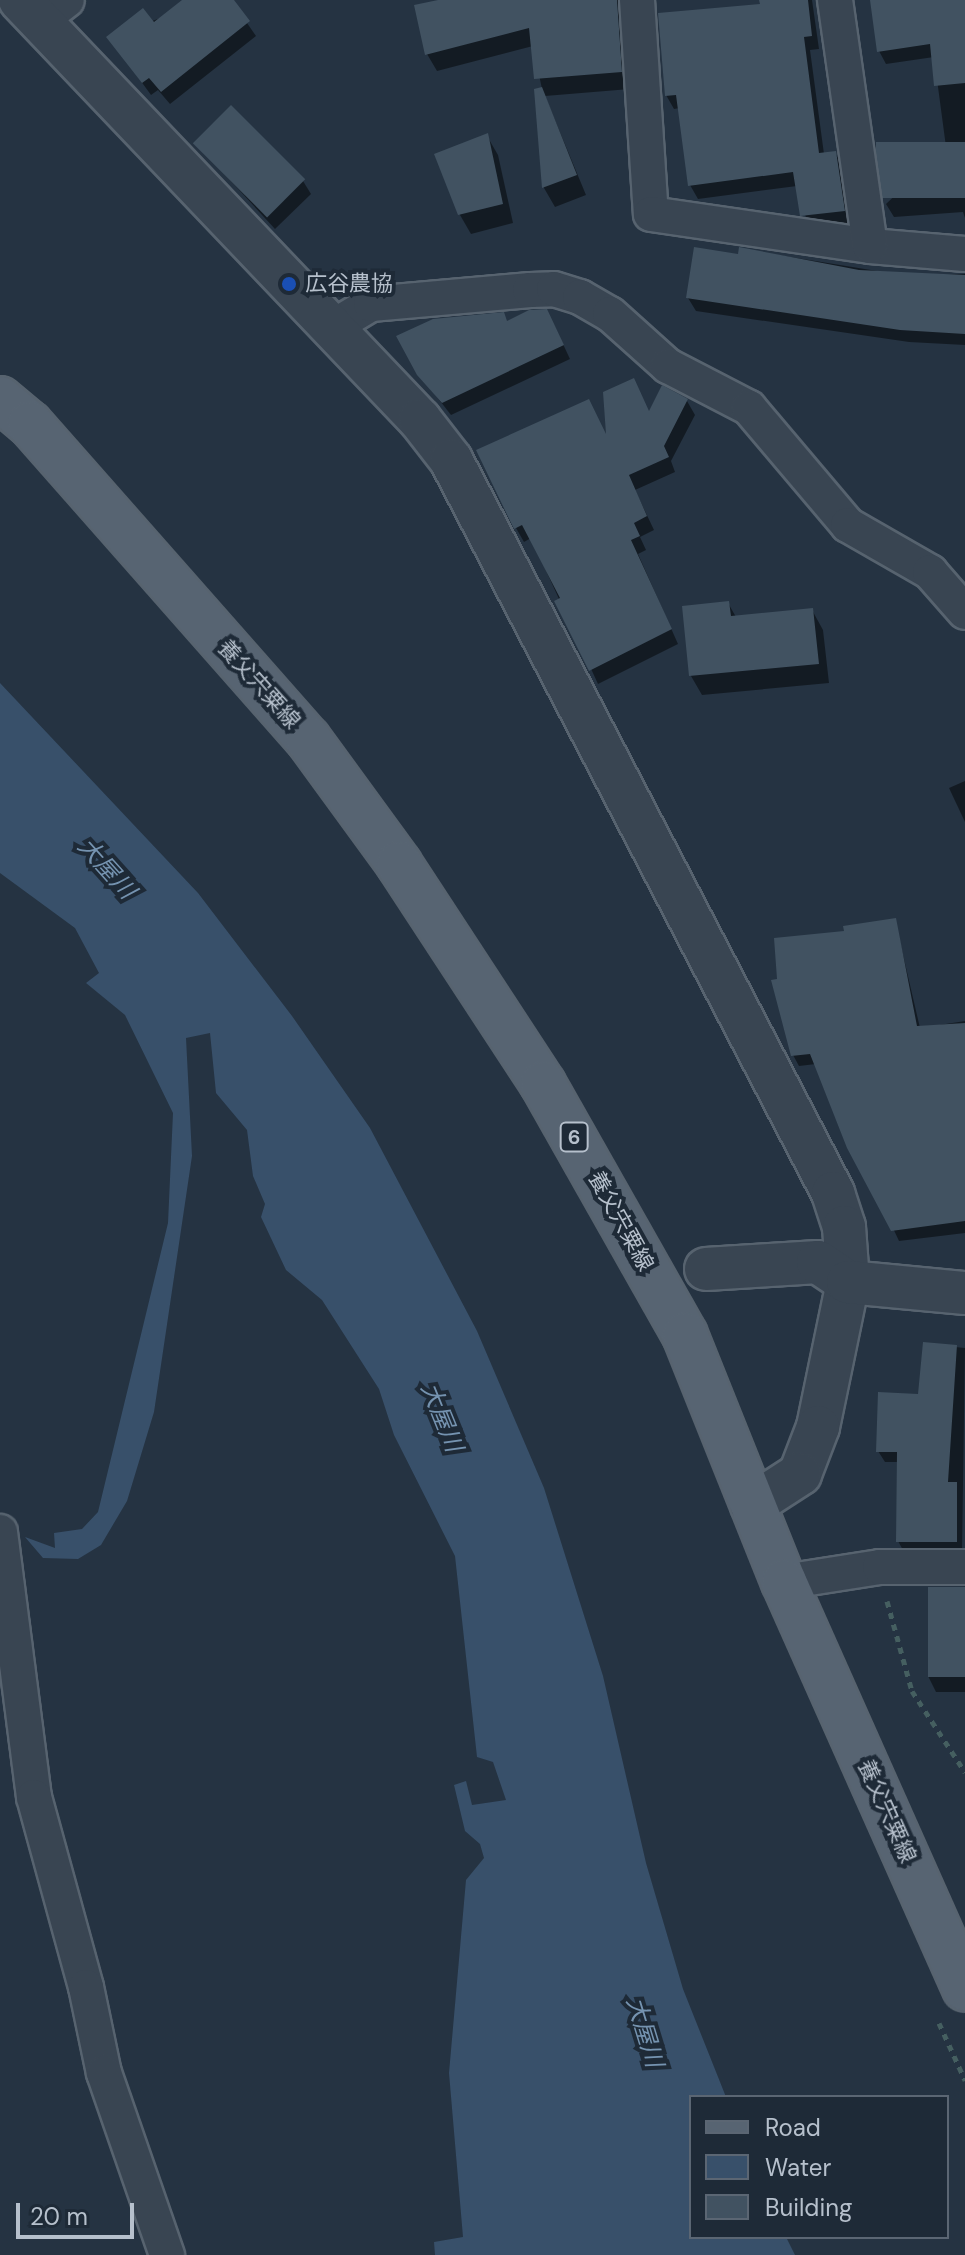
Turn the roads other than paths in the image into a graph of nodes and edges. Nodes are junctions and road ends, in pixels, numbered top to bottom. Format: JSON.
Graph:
{"nodes":[{"id":1,"x":637,"y":0,"type":"edge"},
{"id":2,"x":835,"y":0,"type":"edge"},
{"id":3,"x":42,"y":7,"type":"edge"},
{"id":4,"x":870,"y":246,"type":"junction"},
{"id":5,"x":965,"y":254,"type":"edge"},
{"id":6,"x":331,"y":328,"type":"junction"},
{"id":7,"x":0,"y":399,"type":"edge"},
{"id":8,"x":965,"y":612,"type":"edge"},
{"id":9,"x":706,"y":1269,"type":"dead end"},
{"id":10,"x":848,"y":1282,"type":"junction"},
{"id":11,"x":965,"y":1293,"type":"edge"},
{"id":12,"x":752,"y":1505,"type":"junction"},
{"id":13,"x":0,"y":1532,"type":"edge"},
{"id":14,"x":965,"y":1567,"type":"edge"},
{"id":15,"x":784,"y":1582,"type":"junction"},
{"id":16,"x":965,"y":1989,"type":"edge"},
{"id":17,"x":167,"y":2255,"type":"edge"}],
"edges":[{"from":1,"to":4,"type":"street"},
{"from":2,"to":4,"type":"street"},
{"from":3,"to":6,"type":"street"},
{"from":4,"to":5,"type":"street"},
{"from":6,"to":8,"type":"street"},
{"from":6,"to":10,"type":"street"},
{"from":7,"to":12,"type":"main road","name":"養父宍粟線","number":"6"},
{"from":9,"to":10,"type":"street"},
{"from":10,"to":11,"type":"street"},
{"from":10,"to":12,"type":"street"},
{"from":12,"to":15,"type":"main road","name":"養父宍粟線","number":"6"},
{"from":13,"to":17,"type":"street"},
{"from":14,"to":15,"type":"street"},
{"from":15,"to":16,"type":"main road","name":"養父宍粟線","number":"6"}]}
